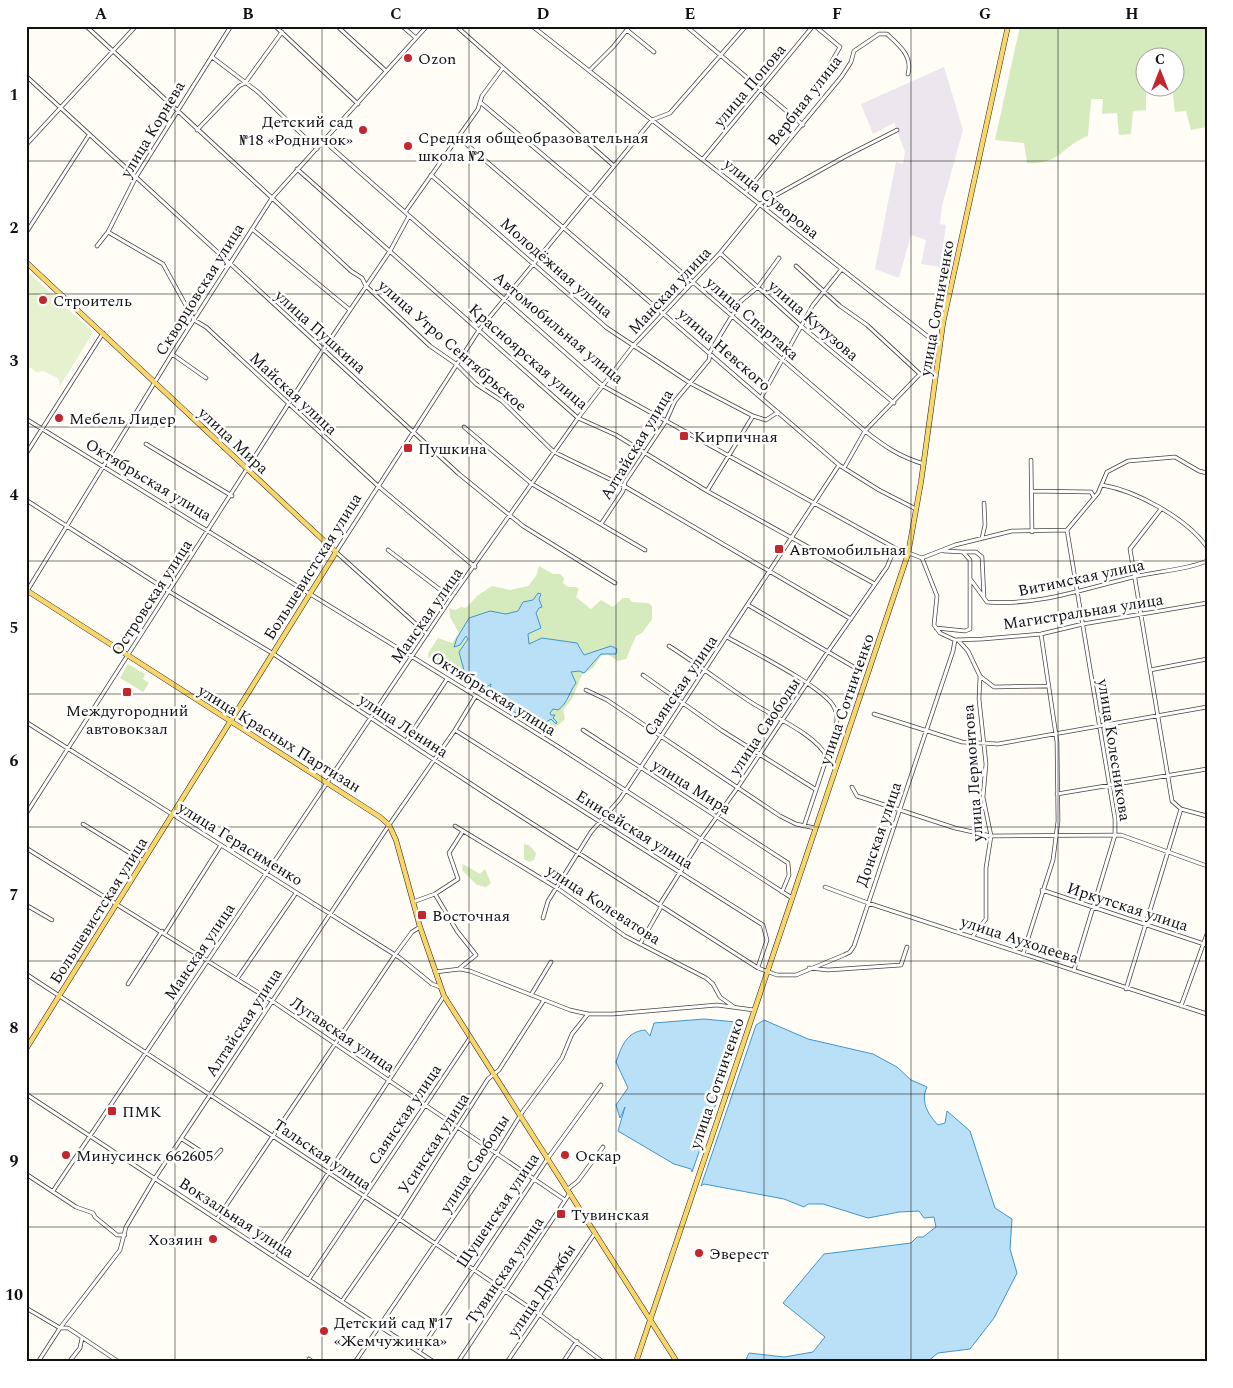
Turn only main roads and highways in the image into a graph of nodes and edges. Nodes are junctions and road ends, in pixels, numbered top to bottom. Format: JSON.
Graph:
{"nodes":[{"id":1,"x":1008,"y":26,"type":"edge"},
{"id":2,"x":26,"y":262,"type":"edge"},
{"id":3,"x":336,"y":552,"type":"joint"},
{"id":4,"x":26,"y":591,"type":"edge"},
{"id":5,"x":231,"y":721,"type":"junction"},
{"id":6,"x":26,"y":1049,"type":"edge"},
{"id":7,"x":650,"y":1319,"type":"junction"},
{"id":8,"x":636,"y":1362,"type":"edge"},
{"id":9,"x":677,"y":1362,"type":"edge"}],
"edges":[{"from":1,"to":7,"type":"main road","name":"улица Сотниченко"},
{"from":2,"to":3,"type":"main road","name":"улица Мира"},
{"from":3,"to":5,"type":"main road","name":"Большевистская улица"},
{"from":4,"to":5,"type":"main road","name":"улица Красных Партизан"},
{"from":5,"to":6,"type":"main road","name":"Большевистская улица"},
{"from":5,"to":7,"type":"main road","name":"улица Красных Партизан"},
{"from":7,"to":8,"type":"main road","name":"улица Сотниченко"},
{"from":7,"to":9,"type":"main road"}]}
